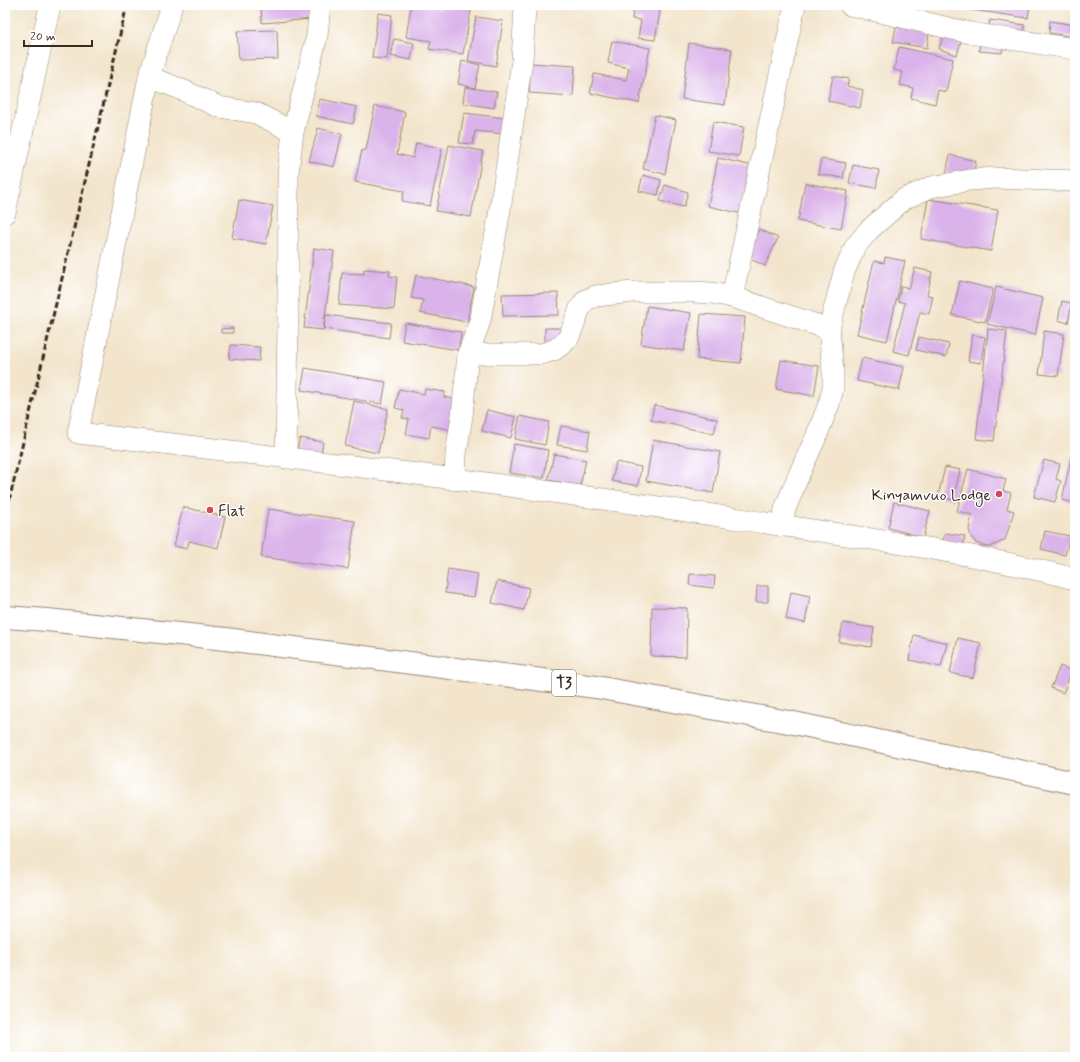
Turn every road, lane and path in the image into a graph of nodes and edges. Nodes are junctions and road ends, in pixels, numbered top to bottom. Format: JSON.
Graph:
{"nodes":[{"id":1,"x":50,"y":5,"type":"edge"},
{"id":2,"x":172,"y":5,"type":"edge"},
{"id":3,"x":320,"y":5,"type":"edge"},
{"id":4,"x":795,"y":5,"type":"edge"},
{"id":5,"x":527,"y":6,"type":"edge"},
{"id":6,"x":862,"y":6,"type":"edge"},
{"id":7,"x":1075,"y":49,"type":"edge"},
{"id":8,"x":149,"y":77,"type":"junction"},
{"id":9,"x":293,"y":132,"type":"junction"},
{"id":10,"x":1075,"y":182,"type":"edge"},
{"id":11,"x":5,"y":213,"type":"edge"},
{"id":12,"x":732,"y":297,"type":"junction"},
{"id":13,"x":829,"y":329,"type":"junction"},
{"id":14,"x":468,"y":354,"type":"junction"},
{"id":15,"x":286,"y":458,"type":"junction"},
{"id":16,"x":455,"y":480,"type":"junction"},
{"id":17,"x":782,"y":526,"type":"junction"},
{"id":18,"x":1075,"y":579,"type":"edge"},
{"id":19,"x":5,"y":617,"type":"edge"},
{"id":20,"x":1075,"y":783,"type":"edge"}],
"edges":[{"from":1,"to":11,"type":"street"},
{"from":2,"to":8,"type":"street"},
{"from":3,"to":9,"type":"street"},
{"from":4,"to":12,"type":"street"},
{"from":5,"to":14,"type":"street"},
{"from":6,"to":7,"type":"street"},
{"from":8,"to":9,"type":"street"},
{"from":8,"to":15,"type":"street"},
{"from":9,"to":15,"type":"street"},
{"from":10,"to":13,"type":"street"},
{"from":12,"to":13,"type":"street"},
{"from":12,"to":14,"type":"street"},
{"from":13,"to":17,"type":"street"},
{"from":14,"to":16,"type":"street"},
{"from":15,"to":16,"type":"street"},
{"from":16,"to":17,"type":"street"},
{"from":17,"to":18,"type":"street"},
{"from":19,"to":20,"type":"highway","number":"T3"}]}
